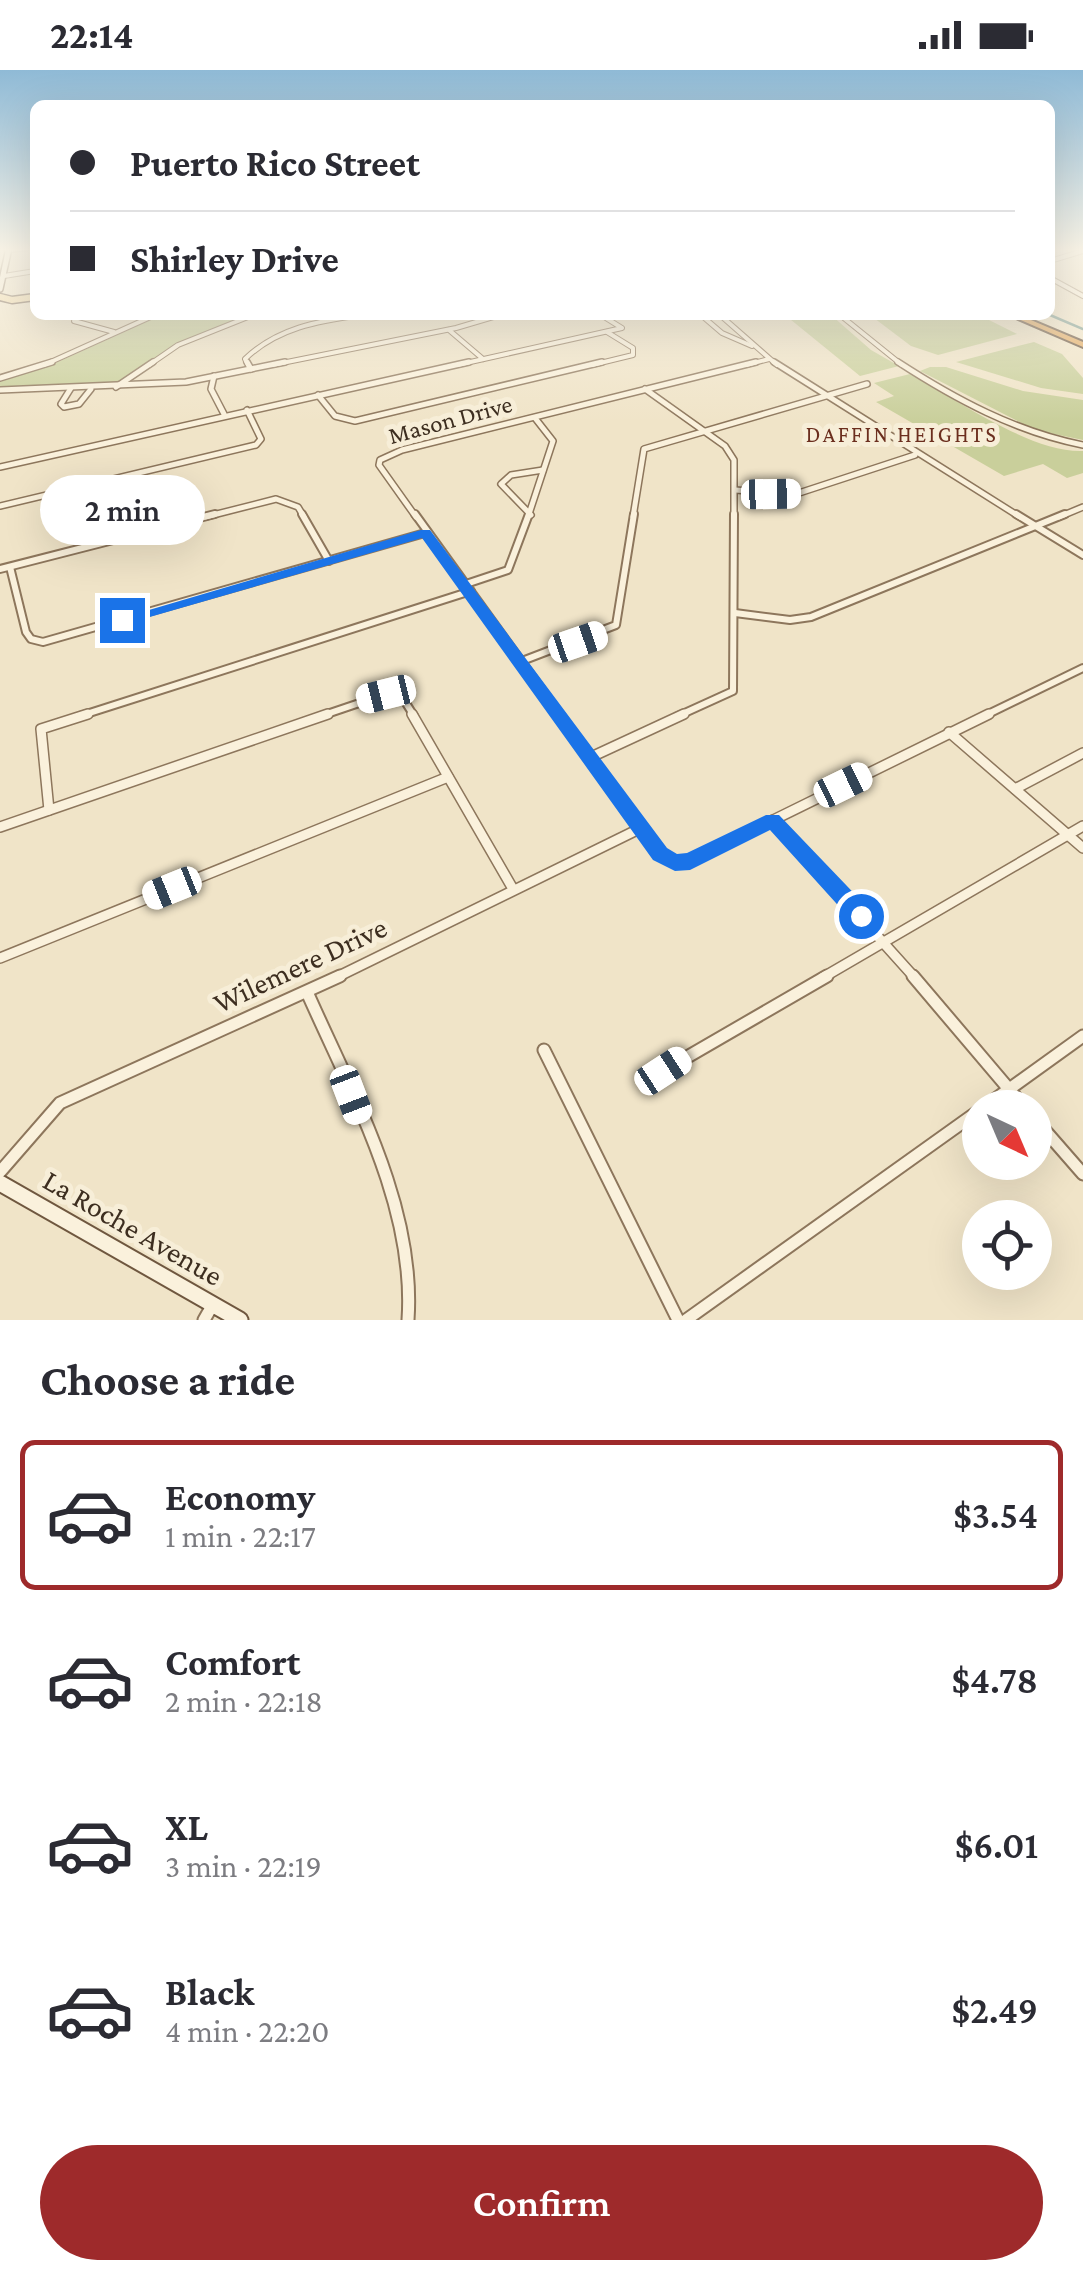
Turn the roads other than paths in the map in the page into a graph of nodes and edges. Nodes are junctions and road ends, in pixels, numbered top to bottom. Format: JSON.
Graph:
{"nodes":[{"id":1,"x":143,"y":320,"type":"edge"},
{"id":2,"x":240,"y":320,"type":"edge"},
{"id":3,"x":338,"y":320,"type":"edge"},
{"id":4,"x":483,"y":320,"type":"edge"},
{"id":5,"x":610,"y":320,"type":"edge"},
{"id":6,"x":708,"y":320,"type":"edge"},
{"id":7,"x":726,"y":320,"type":"edge"},
{"id":8,"x":845,"y":320,"type":"edge"},
{"id":9,"x":1029,"y":320,"type":"edge"},
{"id":10,"x":74,"y":322,"type":"dead end"},
{"id":11,"x":449,"y":330,"type":"junction"},
{"id":12,"x":114,"y":332,"type":"junction"},
{"id":13,"x":608,"y":332,"type":"junction"},
{"id":14,"x":1083,"y":342,"type":"edge"},
{"id":15,"x":758,"y":348,"type":"junction"},
{"id":16,"x":483,"y":359,"type":"junction"},
{"id":17,"x":768,"y":359,"type":"junction"},
{"id":18,"x":251,"y":369,"type":"junction"},
{"id":19,"x":214,"y":376,"type":"junction"},
{"id":20,"x":0,"y":378,"type":"edge"},
{"id":21,"x":867,"y":384,"type":"dead end"},
{"id":22,"x":71,"y":388,"type":"junction"},
{"id":23,"x":115,"y":388,"type":"junction"},
{"id":24,"x":90,"y":389,"type":"junction"},
{"id":25,"x":645,"y":389,"type":"junction"},
{"id":26,"x":0,"y":390,"type":"edge"},
{"id":27,"x":318,"y":395,"type":"junction"},
{"id":28,"x":822,"y":396,"type":"junction"},
{"id":29,"x":247,"y":410,"type":"junction"},
{"id":30,"x":224,"y":414,"type":"junction"},
{"id":31,"x":535,"y":418,"type":"junction"},
{"id":32,"x":703,"y":430,"type":"junction"},
{"id":33,"x":1083,"y":446,"type":"edge"},
{"id":34,"x":915,"y":455,"type":"junction"},
{"id":35,"x":0,"y":467,"type":"edge"},
{"id":36,"x":543,"y":470,"type":"junction"},
{"id":37,"x":735,"y":490,"type":"junction"},
{"id":38,"x":0,"y":506,"type":"edge"},
{"id":39,"x":1083,"y":507,"type":"edge"},
{"id":40,"x":531,"y":515,"type":"junction"},
{"id":41,"x":1033,"y":526,"type":"junction"},
{"id":42,"x":425,"y":533,"type":"junction"},
{"id":43,"x":1083,"y":555,"type":"edge"},
{"id":44,"x":329,"y":561,"type":"junction"},
{"id":45,"x":10,"y":566,"type":"junction"},
{"id":46,"x":0,"y":569,"type":"edge"},
{"id":47,"x":468,"y":588,"type":"junction"},
{"id":48,"x":736,"y":613,"type":"junction"},
{"id":49,"x":522,"y":661,"type":"junction"},
{"id":50,"x":1083,"y":668,"type":"edge"},
{"id":51,"x":949,"y":732,"type":"junction"},
{"id":52,"x":1083,"y":752,"type":"edge"},
{"id":53,"x":590,"y":758,"type":"junction"},
{"id":54,"x":448,"y":777,"type":"junction"},
{"id":55,"x":1015,"y":789,"type":"junction"},
{"id":56,"x":49,"y":810,"type":"junction"},
{"id":57,"x":773,"y":820,"type":"junction"},
{"id":58,"x":1083,"y":826,"type":"edge"},
{"id":59,"x":0,"y":827,"type":"edge"},
{"id":60,"x":641,"y":828,"type":"junction"},
{"id":61,"x":1068,"y":835,"type":"junction"},
{"id":62,"x":1083,"y":848,"type":"edge"},
{"id":63,"x":513,"y":889,"type":"junction"},
{"id":64,"x":883,"y":940,"type":"junction"},
{"id":65,"x":0,"y":958,"type":"edge"},
{"id":66,"x":306,"y":992,"type":"junction"},
{"id":67,"x":1083,"y":1036,"type":"edge"},
{"id":68,"x":544,"y":1050,"type":"dead end"},
{"id":69,"x":663,"y":1071,"type":"dead end"},
{"id":70,"x":1009,"y":1089,"type":"joint"},
{"id":71,"x":962,"y":1122,"type":"edge"},
{"id":72,"x":1052,"y":1138,"type":"edge"},
{"id":73,"x":0,"y":1172,"type":"edge"},
{"id":74,"x":1083,"y":1174,"type":"edge"},
{"id":75,"x":0,"y":1183,"type":"edge"},
{"id":76,"x":208,"y":1313,"type":"edge"},
{"id":77,"x":240,"y":1320,"type":"edge"},
{"id":78,"x":408,"y":1320,"type":"edge"},
{"id":79,"x":682,"y":1320,"type":"edge"}],
"edges":[{"from":1,"to":12,"type":"street"},
{"from":2,"to":23,"type":"street"},
{"from":3,"to":18,"type":"street"},
{"from":4,"to":11,"type":"street"},
{"from":5,"to":13,"type":"street"},
{"from":6,"to":15,"type":"street"},
{"from":7,"to":15,"type":"street"},
{"from":8,"to":33,"type":"street"},
{"from":9,"to":14,"type":"highway"},
{"from":10,"to":12,"type":"street"},
{"from":11,"to":16,"type":"street"},
{"from":11,"to":18,"type":"street"},
{"from":12,"to":20,"type":"street"},
{"from":13,"to":16,"type":"street"},
{"from":13,"to":27,"type":"street"},
{"from":15,"to":17,"type":"street"},
{"from":16,"to":27,"type":"street"},
{"from":17,"to":25,"type":"street","name":"Mason Drive"},
{"from":17,"to":28,"type":"street"},
{"from":18,"to":19,"type":"street"},
{"from":19,"to":23,"type":"street"},
{"from":19,"to":30,"type":"street"},
{"from":21,"to":28,"type":"street"},
{"from":22,"to":24,"type":"street"},
{"from":22,"to":24,"type":"street"},
{"from":22,"to":26,"type":"street"},
{"from":23,"to":24,"type":"street"},
{"from":25,"to":31,"type":"street","name":"Mason Drive"},
{"from":25,"to":32,"type":"street"},
{"from":27,"to":29,"type":"street"},
{"from":28,"to":32,"type":"street"},
{"from":28,"to":34,"type":"street"},
{"from":29,"to":30,"type":"street"},
{"from":29,"to":38,"type":"street"},
{"from":30,"to":35,"type":"street"},
{"from":31,"to":36,"type":"street"},
{"from":31,"to":42,"type":"street","name":"Mason Drive"},
{"from":32,"to":37,"type":"street"},
{"from":32,"to":49,"type":"street"},
{"from":34,"to":37,"type":"street"},
{"from":34,"to":41,"type":"street"},
{"from":36,"to":40,"type":"street"},
{"from":36,"to":40,"type":"street"},
{"from":37,"to":48,"type":"street"},
{"from":39,"to":41,"type":"street"},
{"from":40,"to":47,"type":"street"},
{"from":41,"to":43,"type":"street"},
{"from":41,"to":48,"type":"street"},
{"from":42,"to":44,"type":"street"},
{"from":42,"to":47,"type":"street","name":"Mason Drive"},
{"from":44,"to":45,"type":"street"},
{"from":44,"to":45,"type":"street"},
{"from":45,"to":46,"type":"street"},
{"from":47,"to":49,"type":"street","name":"Mason Drive"},
{"from":47,"to":56,"type":"street"},
{"from":48,"to":53,"type":"street"},
{"from":49,"to":53,"type":"street","name":"Mason Drive"},
{"from":50,"to":51,"type":"street"},
{"from":51,"to":55,"type":"street"},
{"from":51,"to":57,"type":"street"},
{"from":52,"to":55,"type":"street"},
{"from":53,"to":60,"type":"street","name":"Mason Drive"},
{"from":54,"to":56,"type":"street"},
{"from":54,"to":63,"type":"street"},
{"from":54,"to":65,"type":"street"},
{"from":55,"to":61,"type":"street"},
{"from":56,"to":59,"type":"street"},
{"from":57,"to":60,"type":"street","name":"Mason Drive"},
{"from":57,"to":64,"type":"street"},
{"from":58,"to":61,"type":"street"},
{"from":60,"to":63,"type":"street","name":"Wilemere Drive"},
{"from":61,"to":62,"type":"street"},
{"from":61,"to":64,"type":"street"},
{"from":63,"to":66,"type":"street","name":"Wilemere Drive"},
{"from":64,"to":69,"type":"street"},
{"from":64,"to":70,"type":"street"},
{"from":66,"to":73,"type":"street","name":"Wilemere Drive"},
{"from":66,"to":78,"type":"street"},
{"from":67,"to":70,"type":"street"},
{"from":68,"to":79,"type":"street"},
{"from":71,"to":79,"type":"street"},
{"from":72,"to":74,"type":"street"},
{"from":75,"to":76,"type":"main road","name":"La Roche Avenue"},
{"from":76,"to":77,"type":"main road","name":"La Roche Avenue"}]}
